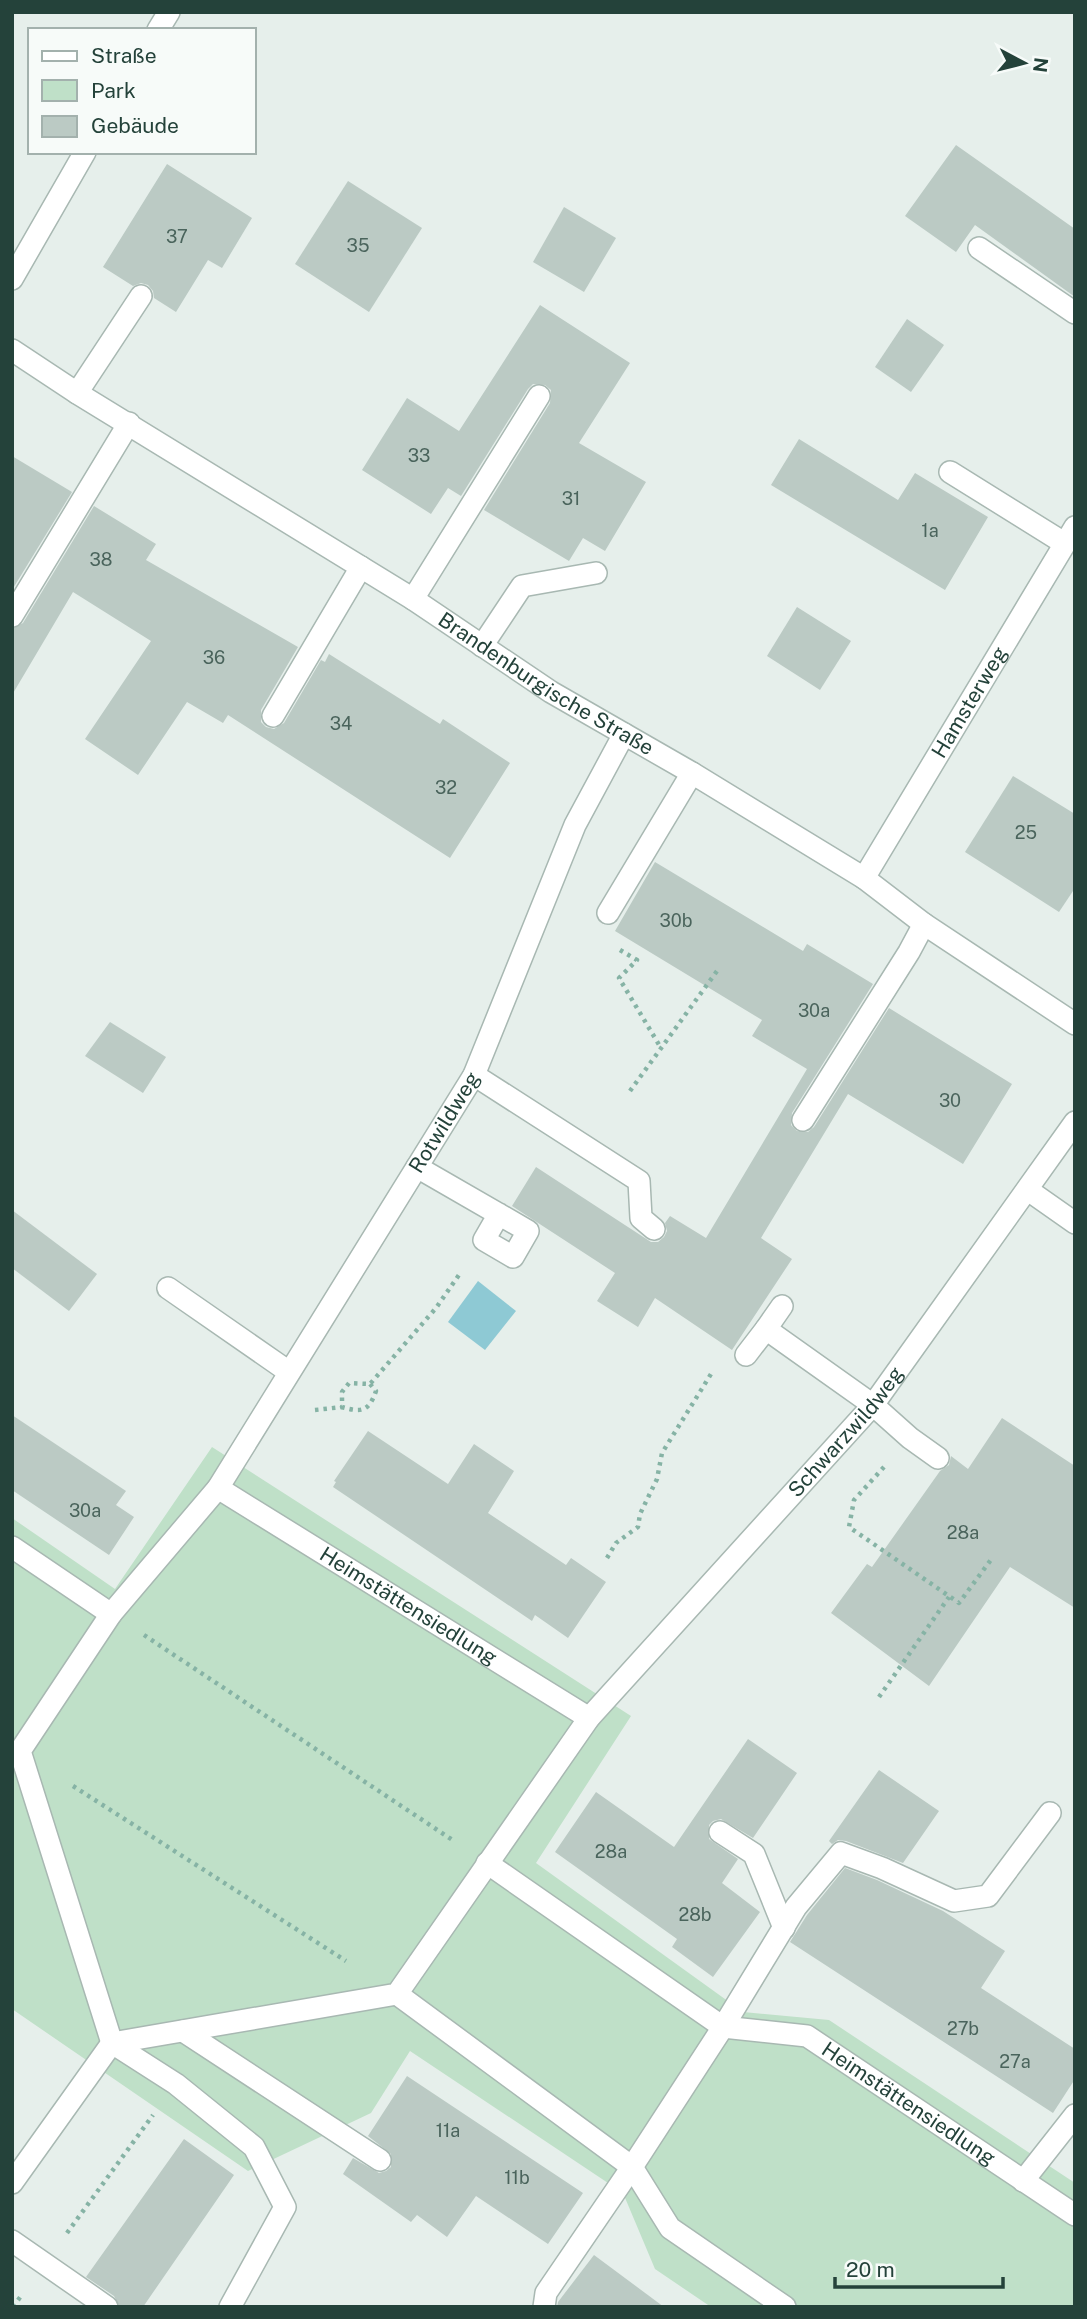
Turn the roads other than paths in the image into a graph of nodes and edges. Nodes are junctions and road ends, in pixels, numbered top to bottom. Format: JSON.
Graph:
{"nodes":[{"id":1,"x":169,"y":12,"type":"edge"},
{"id":2,"x":159,"y":28,"type":"edge"},
{"id":3,"x":84,"y":154,"type":"edge"},
{"id":4,"x":979,"y":248,"type":"dead end"},
{"id":5,"x":12,"y":279,"type":"edge"},
{"id":6,"x":141,"y":296,"type":"dead end"},
{"id":7,"x":1075,"y":313,"type":"edge"},
{"id":8,"x":12,"y":350,"type":"edge"},
{"id":9,"x":77,"y":393,"type":"junction"},
{"id":10,"x":539,"y":396,"type":"dead end"},
{"id":11,"x":129,"y":423,"type":"junction"},
{"id":12,"x":950,"y":472,"type":"dead end"},
{"id":13,"x":1069,"y":535,"type":"edge"},
{"id":14,"x":361,"y":567,"type":"junction"},
{"id":15,"x":596,"y":573,"type":"dead end"},
{"id":16,"x":412,"y":599,"type":"junction"},
{"id":17,"x":12,"y":616,"type":"edge"},
{"id":18,"x":482,"y":646,"type":"junction"},
{"id":19,"x":273,"y":716,"type":"dead end"},
{"id":20,"x":624,"y":734,"type":"junction"},
{"id":21,"x":692,"y":774,"type":"junction"},
{"id":22,"x":864,"y":878,"type":"junction"},
{"id":23,"x":608,"y":913,"type":"road end"},
{"id":24,"x":924,"y":924,"type":"junction"},
{"id":25,"x":1075,"y":1024,"type":"edge"},
{"id":26,"x":474,"y":1075,"type":"junction"},
{"id":27,"x":803,"y":1120,"type":"dead end"},
{"id":28,"x":1075,"y":1122,"type":"edge"},
{"id":29,"x":417,"y":1167,"type":"junction"},
{"id":30,"x":1028,"y":1190,"type":"junction"},
{"id":31,"x":499,"y":1214,"type":"junction"},
{"id":32,"x":1075,"y":1223,"type":"edge"},
{"id":33,"x":654,"y":1229,"type":"dead end"},
{"id":34,"x":168,"y":1289,"type":"dead end"},
{"id":35,"x":782,"y":1306,"type":"dead end"},
{"id":36,"x":766,"y":1329,"type":"junction"},
{"id":37,"x":746,"y":1356,"type":"road end"},
{"id":38,"x":289,"y":1371,"type":"junction"},
{"id":39,"x":873,"y":1405,"type":"junction"},
{"id":40,"x":938,"y":1458,"type":"dead end"},
{"id":41,"x":218,"y":1488,"type":"junction"},
{"id":42,"x":12,"y":1547,"type":"edge"},
{"id":43,"x":111,"y":1614,"type":"junction"},
{"id":44,"x":589,"y":1718,"type":"junction"},
{"id":45,"x":16,"y":1749,"type":"edge"},
{"id":46,"x":1049,"y":1813,"type":"dead end"},
{"id":47,"x":720,"y":1832,"type":"dead end"},
{"id":48,"x":487,"y":1863,"type":"junction"},
{"id":49,"x":784,"y":1928,"type":"junction"},
{"id":50,"x":397,"y":1994,"type":"junction"},
{"id":51,"x":723,"y":2026,"type":"junction"},
{"id":52,"x":183,"y":2031,"type":"junction"},
{"id":53,"x":112,"y":2043,"type":"junction"},
{"id":54,"x":1075,"y":2115,"type":"edge"},
{"id":55,"x":380,"y":2160,"type":"dead end"},
{"id":56,"x":632,"y":2166,"type":"junction"},
{"id":57,"x":1023,"y":2181,"type":"junction"},
{"id":58,"x":12,"y":2183,"type":"edge"},
{"id":59,"x":1075,"y":2215,"type":"edge"},
{"id":60,"x":12,"y":2241,"type":"edge"},
{"id":61,"x":107,"y":2307,"type":"edge"},
{"id":62,"x":230,"y":2307,"type":"edge"},
{"id":63,"x":544,"y":2307,"type":"edge"},
{"id":64,"x":785,"y":2307,"type":"edge"}],
"edges":[{"from":1,"to":2,"type":"street"},
{"from":3,"to":5,"type":"street"},
{"from":4,"to":7,"type":"street"},
{"from":6,"to":9,"type":"street"},
{"from":8,"to":9,"type":"street","name":"Brandenburgische Straße"},
{"from":9,"to":11,"type":"street","name":"Brandenburgische Straße"},
{"from":10,"to":16,"type":"street"},
{"from":11,"to":14,"type":"street","name":"Brandenburgische Straße"},
{"from":11,"to":17,"type":"street"},
{"from":12,"to":13,"type":"street"},
{"from":13,"to":22,"type":"street","name":"Hamsterweg"},
{"from":14,"to":16,"type":"street","name":"Brandenburgische Straße"},
{"from":14,"to":19,"type":"street"},
{"from":15,"to":18,"type":"street"},
{"from":16,"to":18,"type":"street","name":"Brandenburgische Straße"},
{"from":18,"to":20,"type":"street","name":"Brandenburgische Straße"},
{"from":20,"to":21,"type":"street","name":"Brandenburgische Straße"},
{"from":20,"to":26,"type":"street","name":"Rotwildweg"},
{"from":21,"to":22,"type":"street","name":"Brandenburgische Straße"},
{"from":21,"to":23,"type":"street"},
{"from":22,"to":24,"type":"street","name":"Brandenburgische Straße"},
{"from":24,"to":25,"type":"street","name":"Brandenburgische Straße"},
{"from":24,"to":27,"type":"street"},
{"from":26,"to":29,"type":"street","name":"Rotwildweg"},
{"from":26,"to":33,"type":"street"},
{"from":28,"to":30,"type":"street","name":"Schwarzwildweg"},
{"from":29,"to":31,"type":"street"},
{"from":29,"to":38,"type":"street","name":"Rotwildweg"},
{"from":30,"to":32,"type":"street"},
{"from":30,"to":39,"type":"street","name":"Schwarzwildweg"},
{"from":31,"to":31,"type":"street"},
{"from":34,"to":38,"type":"street"},
{"from":35,"to":36,"type":"street"},
{"from":36,"to":37,"type":"street"},
{"from":36,"to":39,"type":"street"},
{"from":38,"to":41,"type":"street","name":"Rotwildweg"},
{"from":39,"to":40,"type":"street"},
{"from":39,"to":44,"type":"street","name":"Schwarzwildweg"},
{"from":41,"to":43,"type":"street"},
{"from":41,"to":44,"type":"street","name":"Heimstättensiedlung"},
{"from":42,"to":43,"type":"street"},
{"from":43,"to":45,"type":"street"},
{"from":44,"to":48,"type":"street"},
{"from":45,"to":53,"type":"street"},
{"from":46,"to":49,"type":"street"},
{"from":47,"to":49,"type":"street"},
{"from":48,"to":50,"type":"street"},
{"from":48,"to":51,"type":"street","name":"Heimstättensiedlung"},
{"from":49,"to":51,"type":"street"},
{"from":50,"to":52,"type":"street"},
{"from":50,"to":56,"type":"street"},
{"from":51,"to":56,"type":"street"},
{"from":51,"to":57,"type":"street","name":"Heimstättensiedlung"},
{"from":52,"to":53,"type":"street"},
{"from":52,"to":55,"type":"street"},
{"from":53,"to":58,"type":"street"},
{"from":53,"to":62,"type":"street"},
{"from":54,"to":57,"type":"street"},
{"from":56,"to":63,"type":"street"},
{"from":56,"to":64,"type":"street"},
{"from":57,"to":59,"type":"street","name":"Heimstättensiedlung"},
{"from":60,"to":61,"type":"street"}]}
